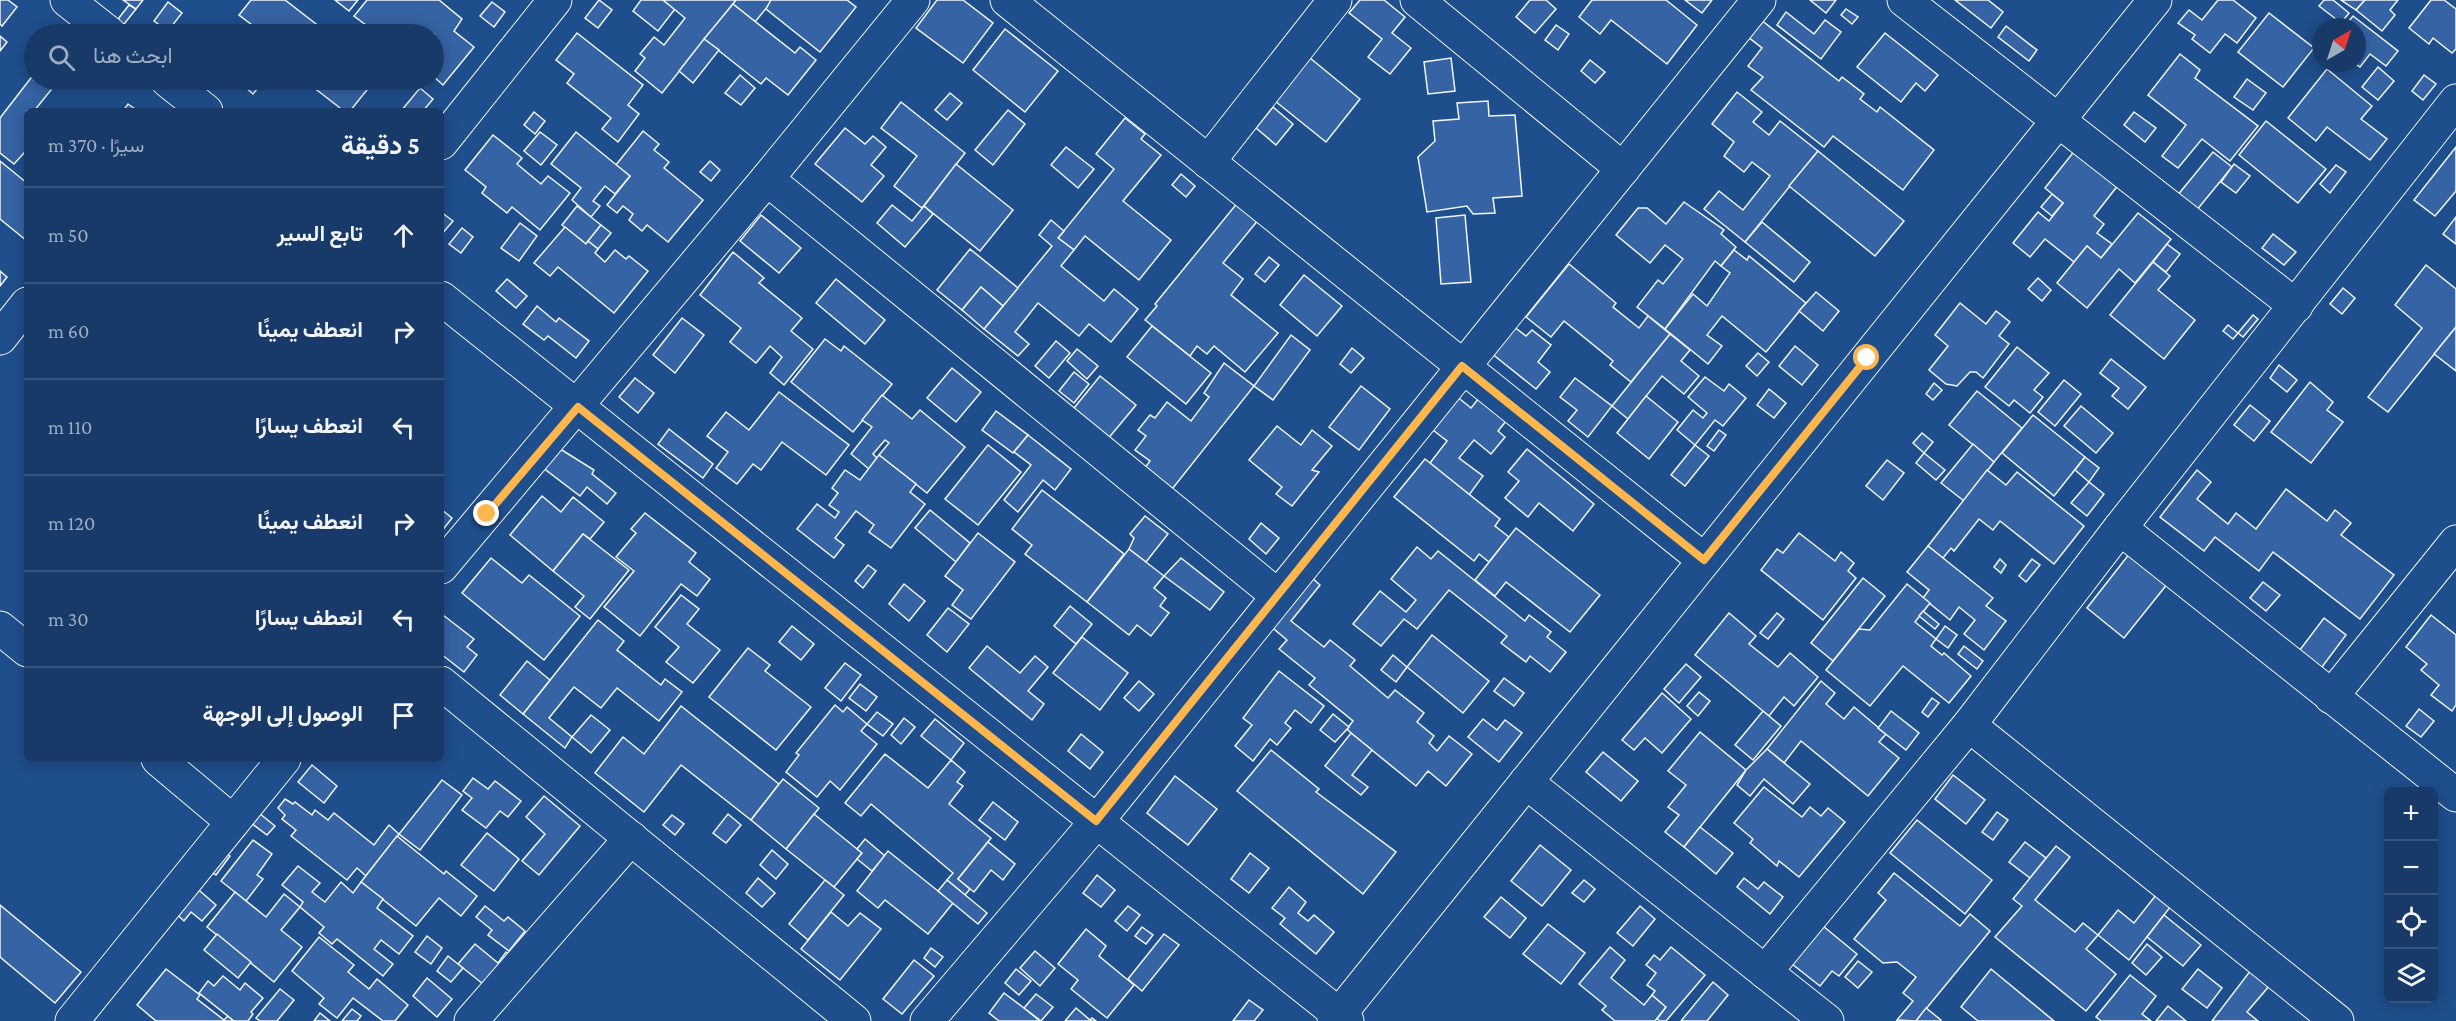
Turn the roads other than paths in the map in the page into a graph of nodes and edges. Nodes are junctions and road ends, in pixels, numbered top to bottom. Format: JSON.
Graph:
{"nodes":[{"id":1,"x":67,"y":0,"type":"edge"},
{"id":2,"x":914,"y":0,"type":"edge"},
{"id":3,"x":1007,"y":0,"type":"edge"},
{"id":4,"x":1335,"y":0,"type":"edge"},
{"id":5,"x":1417,"y":0,"type":"edge"},
{"id":6,"x":1759,"y":0,"type":"edge"},
{"id":7,"x":1904,"y":0,"type":"edge"},
{"id":8,"x":2155,"y":0,"type":"edge"},
{"id":9,"x":545,"y":4,"type":"edge"},
{"id":10,"x":97,"y":24,"type":"edge"},
{"id":11,"x":2456,"y":101,"type":"edge"},
{"id":12,"x":2059,"y":119,"type":"junction"},
{"id":13,"x":444,"y":139,"type":"edge"},
{"id":14,"x":1208,"y":162,"type":"junction"},
{"id":15,"x":1623,"y":169,"type":"junction"},
{"id":16,"x":767,"y":179,"type":"junction"},
{"id":17,"x":444,"y":300,"type":"edge"},
{"id":18,"x":2296,"y":306,"type":"junction"},
{"id":19,"x":1462,"y":366,"type":"junction"},
{"id":20,"x":578,"y":407,"type":"junction"},
{"id":21,"x":2120,"y":528,"type":"junction"},
{"id":22,"x":2456,"y":542,"type":"edge"},
{"id":23,"x":1704,"y":560,"type":"junction"},
{"id":24,"x":444,"y":563,"type":"edge"},
{"id":25,"x":1278,"y":596,"type":"junction"},
{"id":26,"x":0,"y":628,"type":"edge"},
{"id":27,"x":24,"y":648,"type":"edge"},
{"id":28,"x":444,"y":685,"type":"edge"},
{"id":29,"x":2331,"y":697,"type":"junction"},
{"id":30,"x":1969,"y":725,"type":"junction"},
{"id":31,"x":162,"y":762,"type":"edge"},
{"id":32,"x":282,"y":762,"type":"edge"},
{"id":33,"x":1526,"y":782,"type":"junction"},
{"id":34,"x":2456,"y":795,"type":"edge"},
{"id":35,"x":1096,"y":821,"type":"junction"},
{"id":36,"x":233,"y":822,"type":"junction"},
{"id":37,"x":631,"y":838,"type":"junction"},
{"id":38,"x":1765,"y":972,"type":"junction"},
{"id":39,"x":1340,"y":1019,"type":"edge"},
{"id":40,"x":72,"y":1021,"type":"edge"},
{"id":41,"x":471,"y":1021,"type":"edge"},
{"id":42,"x":854,"y":1021,"type":"edge"},
{"id":43,"x":927,"y":1021,"type":"edge"},
{"id":44,"x":1827,"y":1021,"type":"edge"},
{"id":45,"x":2337,"y":1021,"type":"edge"}],
"edges":[{"from":1,"to":10,"type":"street"},
{"from":2,"to":16,"type":"street"},
{"from":3,"to":14,"type":"street"},
{"from":4,"to":14,"type":"street"},
{"from":5,"to":15,"type":"street"},
{"from":6,"to":15,"type":"street"},
{"from":7,"to":12,"type":"street"},
{"from":8,"to":12,"type":"street"},
{"from":9,"to":13,"type":"street"},
{"from":11,"to":18,"type":"street"},
{"from":12,"to":18,"type":"street"},
{"from":12,"to":23,"type":"street"},
{"from":14,"to":19,"type":"street"},
{"from":15,"to":19,"type":"street"},
{"from":16,"to":20,"type":"street"},
{"from":16,"to":25,"type":"street"},
{"from":17,"to":20,"type":"street"},
{"from":18,"to":21,"type":"street"},
{"from":19,"to":23,"type":"street"},
{"from":19,"to":25,"type":"street"},
{"from":20,"to":24,"type":"street"},
{"from":20,"to":35,"type":"street"},
{"from":21,"to":29,"type":"street"},
{"from":21,"to":30,"type":"street"},
{"from":22,"to":29,"type":"street"},
{"from":23,"to":33,"type":"street"},
{"from":25,"to":35,"type":"street"},
{"from":26,"to":27,"type":"street"},
{"from":28,"to":37,"type":"street"},
{"from":29,"to":34,"type":"street"},
{"from":30,"to":38,"type":"street"},
{"from":30,"to":45,"type":"street"},
{"from":31,"to":36,"type":"street"},
{"from":32,"to":36,"type":"street"},
{"from":33,"to":38,"type":"street"},
{"from":33,"to":39,"type":"street"},
{"from":35,"to":39,"type":"street"},
{"from":35,"to":43,"type":"street"},
{"from":36,"to":40,"type":"street"},
{"from":37,"to":41,"type":"street"},
{"from":37,"to":42,"type":"street"},
{"from":38,"to":44,"type":"street"}]}
